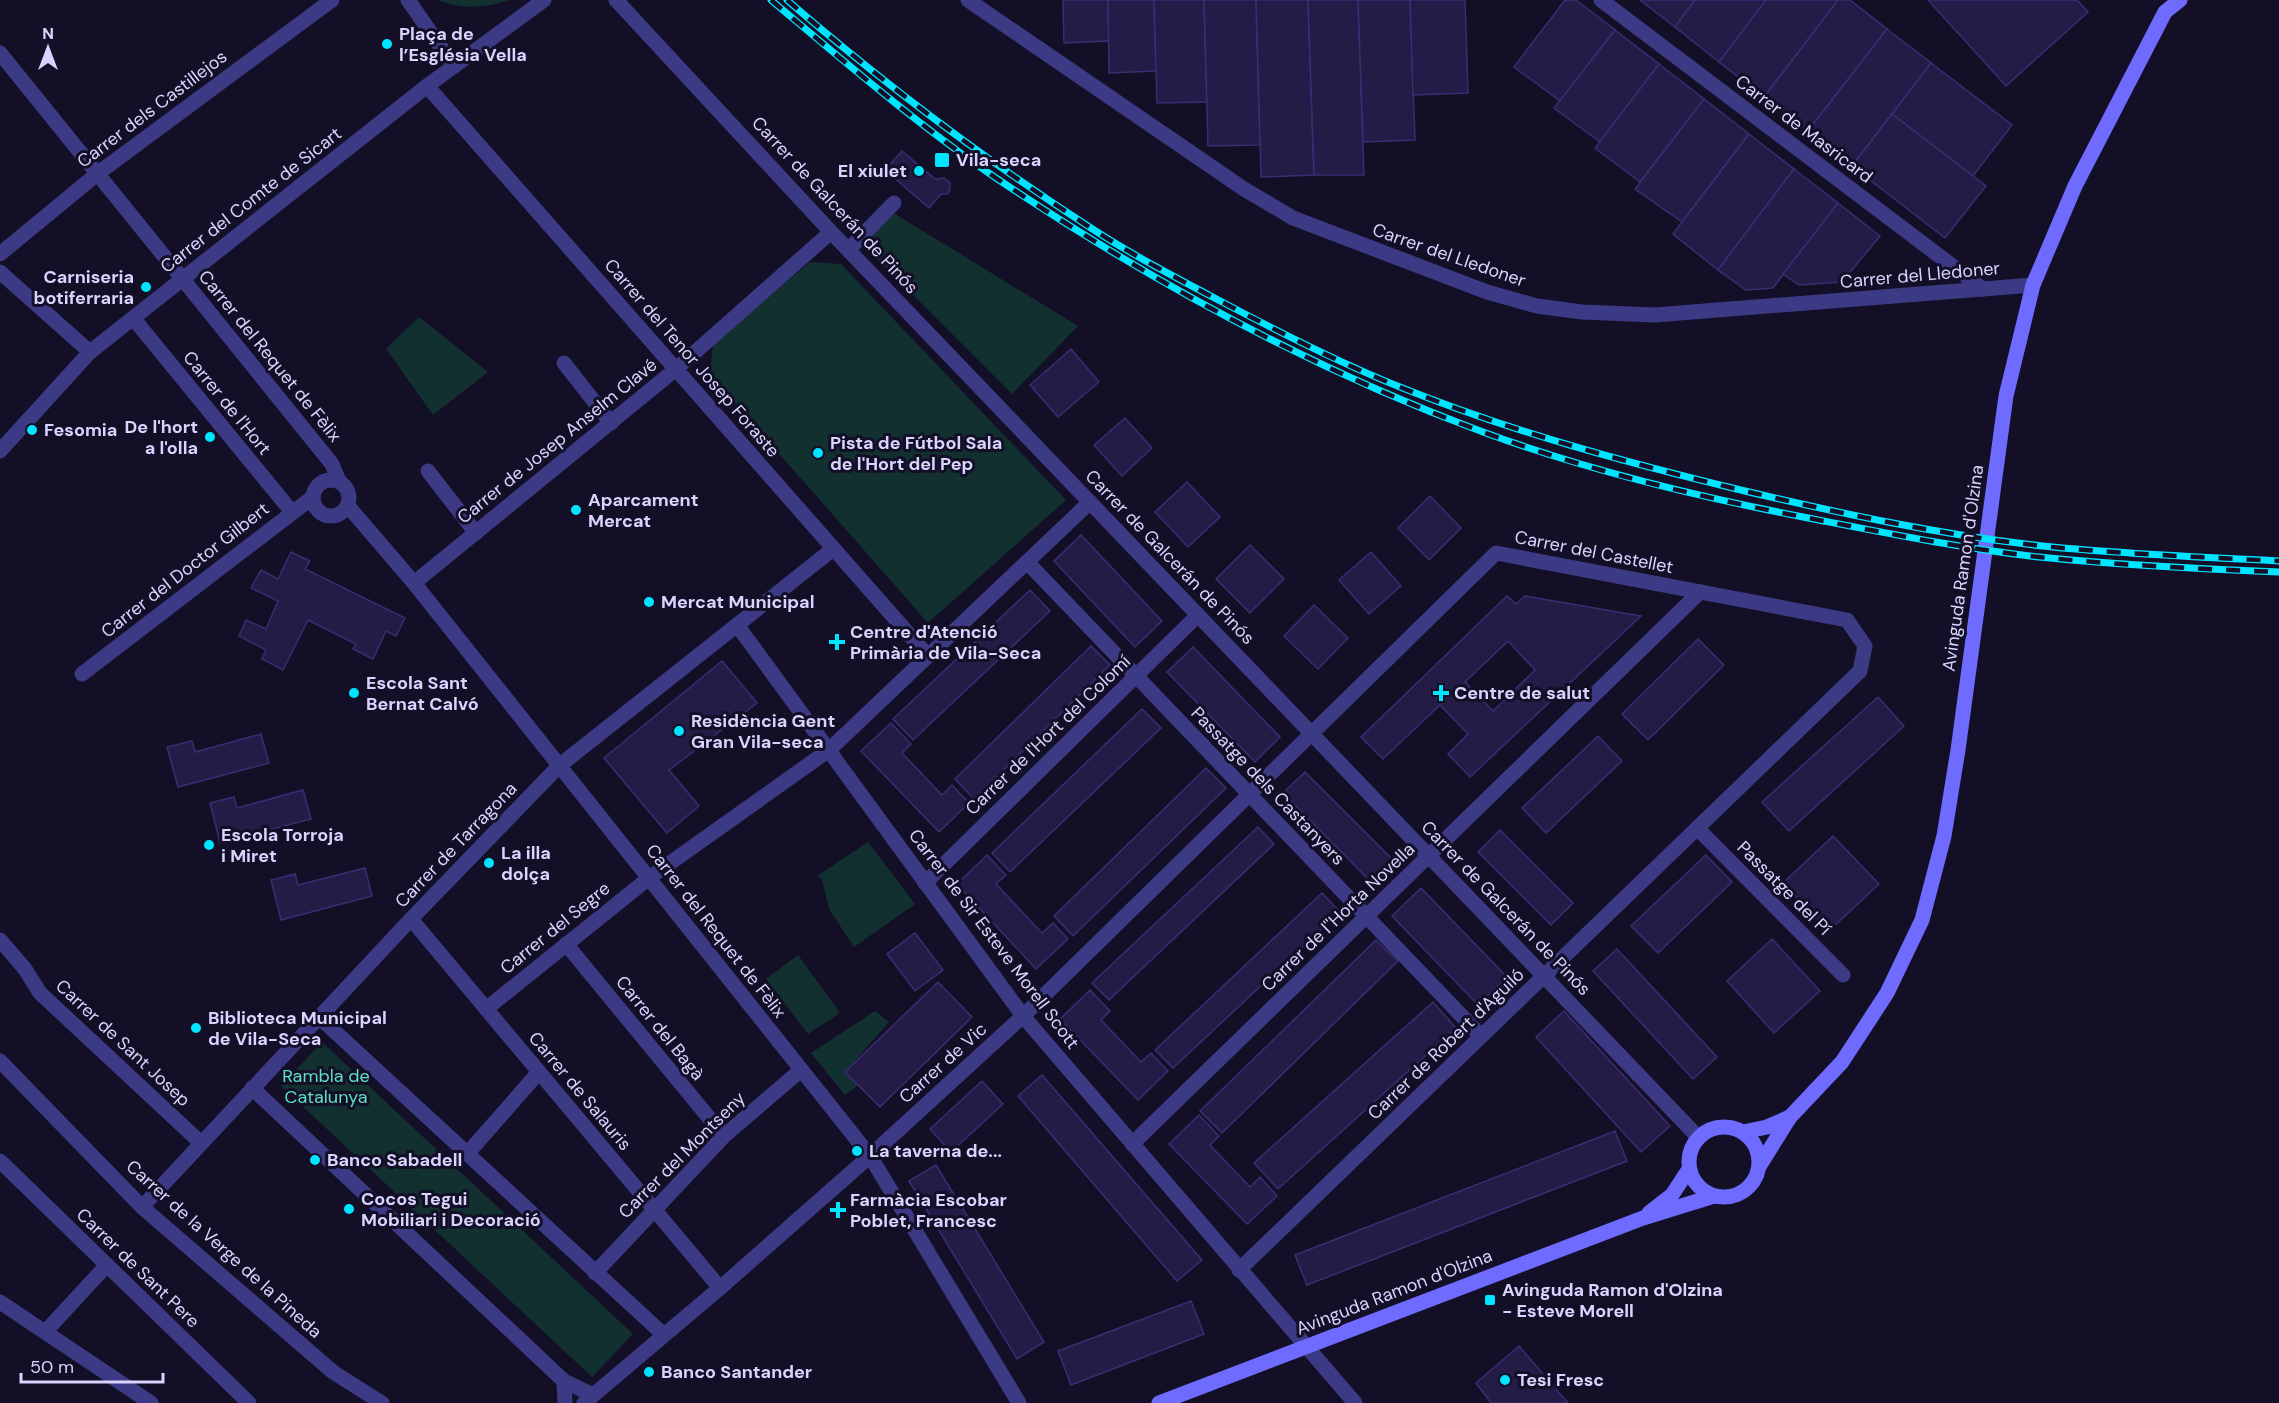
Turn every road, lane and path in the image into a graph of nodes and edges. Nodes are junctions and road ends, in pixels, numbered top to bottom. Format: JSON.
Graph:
{"nodes":[{"id":1,"x":332,"y":0,"type":"edge"},
{"id":2,"x":408,"y":0,"type":"edge"},
{"id":3,"x":544,"y":0,"type":"edge"},
{"id":4,"x":616,"y":0,"type":"edge"},
{"id":5,"x":968,"y":0,"type":"edge"},
{"id":6,"x":976,"y":0,"type":"edge"},
{"id":7,"x":1601,"y":0,"type":"edge"},
{"id":8,"x":2180,"y":0,"type":"edge"},
{"id":9,"x":2164,"y":6,"type":"edge"},
{"id":10,"x":989,"y":15,"type":"junction"},
{"id":11,"x":0,"y":53,"type":"edge"},
{"id":12,"x":454,"y":66,"type":"junction"},
{"id":13,"x":427,"y":86,"type":"junction"},
{"id":14,"x":97,"y":174,"type":"junction"},
{"id":15,"x":894,"y":202,"type":"dead end"},
{"id":16,"x":831,"y":231,"type":"junction"},
{"id":17,"x":849,"y":249,"type":"junction"},
{"id":18,"x":0,"y":254,"type":"edge"},
{"id":19,"x":0,"y":272,"type":"edge"},
{"id":20,"x":183,"y":279,"type":"junction"},
{"id":21,"x":2032,"y":285,"type":"junction"},
{"id":22,"x":1983,"y":289,"type":"junction"},
{"id":23,"x":133,"y":318,"type":"junction"},
{"id":24,"x":90,"y":352,"type":"junction"},
{"id":25,"x":564,"y":363,"type":"dead end"},
{"id":26,"x":676,"y":369,"type":"junction"},
{"id":27,"x":611,"y":423,"type":"junction"},
{"id":28,"x":0,"y":451,"type":"edge"},
{"id":29,"x":428,"y":471,"type":"dead end"},
{"id":30,"x":339,"y":481,"type":"junction"},
{"id":31,"x":313,"y":497,"type":"junction"},
{"id":32,"x":1090,"y":502,"type":"junction"},
{"id":33,"x":348,"y":506,"type":"junction"},
{"id":34,"x":292,"y":512,"type":"junction"},
{"id":35,"x":476,"y":532,"type":"junction"},
{"id":36,"x":833,"y":549,"type":"junction"},
{"id":37,"x":1027,"y":562,"type":"junction"},
{"id":38,"x":414,"y":583,"type":"junction"},
{"id":39,"x":1700,"y":592,"type":"junction"},
{"id":40,"x":1198,"y":615,"type":"junction"},
{"id":41,"x":737,"y":625,"type":"junction"},
{"id":42,"x":928,"y":656,"type":"junction"},
{"id":43,"x":1860,"y":670,"type":"joint"},
{"id":44,"x":82,"y":674,"type":"dead end"},
{"id":45,"x":1136,"y":676,"type":"junction"},
{"id":46,"x":1311,"y":733,"type":"junction"},
{"id":47,"x":829,"y":750,"type":"junction"},
{"id":48,"x":559,"y":766,"type":"junction"},
{"id":49,"x":1249,"y":794,"type":"junction"},
{"id":50,"x":1697,"y":828,"type":"junction"},
{"id":51,"x":1429,"y":855,"type":"junction"},
{"id":52,"x":649,"y":878,"type":"junction"},
{"id":53,"x":925,"y":883,"type":"junction"},
{"id":54,"x":1366,"y":916,"type":"junction"},
{"id":55,"x":411,"y":919,"type":"junction"},
{"id":56,"x":0,"y":940,"type":"edge"},
{"id":57,"x":566,"y":945,"type":"junction"},
{"id":58,"x":1843,"y":975,"type":"dead end"},
{"id":59,"x":1544,"y":976,"type":"junction"},
{"id":60,"x":486,"y":1009,"type":"junction"},
{"id":61,"x":1023,"y":1016,"type":"junction"},
{"id":62,"x":319,"y":1017,"type":"junction"},
{"id":63,"x":1481,"y":1036,"type":"junction"},
{"id":64,"x":0,"y":1061,"type":"edge"},
{"id":65,"x":801,"y":1070,"type":"junction"},
{"id":66,"x":539,"y":1072,"type":"junction"},
{"id":67,"x":252,"y":1088,"type":"junction"},
{"id":68,"x":1790,"y":1117,"type":"junction"},
{"id":69,"x":1743,"y":1132,"type":"junction"},
{"id":70,"x":724,"y":1136,"type":"junction"},
{"id":71,"x":1698,"y":1137,"type":"junction"},
{"id":72,"x":201,"y":1143,"type":"junction"},
{"id":73,"x":1132,"y":1144,"type":"junction"},
{"id":74,"x":466,"y":1154,"type":"junction"},
{"id":75,"x":870,"y":1156,"type":"junction"},
{"id":76,"x":0,"y":1161,"type":"edge"},
{"id":77,"x":1760,"y":1165,"type":"junction"},
{"id":78,"x":1689,"y":1169,"type":"junction"},
{"id":79,"x":1714,"y":1196,"type":"junction"},
{"id":80,"x":142,"y":1207,"type":"junction"},
{"id":81,"x":654,"y":1209,"type":"junction"},
{"id":82,"x":1643,"y":1218,"type":"junction"},
{"id":83,"x":107,"y":1265,"type":"junction"},
{"id":84,"x":1239,"y":1270,"type":"junction"},
{"id":85,"x":595,"y":1273,"type":"junction"},
{"id":86,"x":720,"y":1288,"type":"junction"},
{"id":87,"x":0,"y":1302,"type":"edge"},
{"id":88,"x":45,"y":1332,"type":"junction"},
{"id":89,"x":664,"y":1335,"type":"junction"},
{"id":90,"x":1306,"y":1347,"type":"junction"},
{"id":91,"x":564,"y":1381,"type":"junction"},
{"id":92,"x":588,"y":1399,"type":"edge"},
{"id":93,"x":151,"y":1403,"type":"edge"},
{"id":94,"x":249,"y":1403,"type":"edge"},
{"id":95,"x":382,"y":1403,"type":"edge"},
{"id":96,"x":565,"y":1403,"type":"edge"},
{"id":97,"x":1019,"y":1403,"type":"edge"},
{"id":98,"x":1159,"y":1403,"type":"edge"},
{"id":99,"x":1355,"y":1403,"type":"edge"}],
"edges":[{"from":1,"to":14,"type":"street","name":"Carrer dels Castillejos"},
{"from":2,"to":12,"type":"street"},
{"from":3,"to":12,"type":"street","name":"Carrer del Comte de Sicart"},
{"from":4,"to":16,"type":"street","name":"Carrer de Galcerán de Pinós"},
{"from":5,"to":10,"type":"street","name":"Carrer del Lledoner"},
{"from":6,"to":10,"type":"street","name":"Carrer del Lledoner"},
{"from":7,"to":22,"type":"street","name":"Carrer de Masricard"},
{"from":8,"to":9,"type":"street","name":"Avinguda Ramon d'Olzina"},
{"from":9,"to":21,"type":"street","name":"Avinguda Ramon d'Olzina"},
{"from":10,"to":22,"type":"street","name":"Carrer del Lledoner"},
{"from":11,"to":14,"type":"street","name":"Carrer del Requet de Fèlix"},
{"from":12,"to":13,"type":"street","name":"Carrer del Comte de Sicart"},
{"from":13,"to":20,"type":"street","name":"Carrer del Comte de Sicart"},
{"from":13,"to":26,"type":"street","name":"Carrer del Tenor Josep Foraste"},
{"from":14,"to":18,"type":"street","name":"Carrer dels Castillejos"},
{"from":14,"to":20,"type":"street","name":"Carrer del Requet de Fèlix"},
{"from":15,"to":17,"type":"street"},
{"from":16,"to":17,"type":"street","name":"Carrer de Galcerán de Pinós"},
{"from":16,"to":26,"type":"street","name":"Carrer de Josep Anselm Clavé"},
{"from":17,"to":32,"type":"street","name":"Carrer de Galcerán de Pinós"},
{"from":19,"to":24,"type":"street"},
{"from":20,"to":23,"type":"street","name":"Carrer del Comte de Sicart"},
{"from":20,"to":30,"type":"street","name":"Carrer del Requet de Fèlix"},
{"from":21,"to":22,"type":"street","name":"Carrer del Lledoner"},
{"from":21,"to":68,"type":"street","name":"Avinguda Ramon d'Olzina"},
{"from":23,"to":24,"type":"street","name":"Carrer del Comte de Sicart"},
{"from":23,"to":34,"type":"street","name":"Carrer de l'Hort"},
{"from":24,"to":28,"type":"street","name":"Carrer del Comte de Sicart"},
{"from":25,"to":27,"type":"street"},
{"from":26,"to":27,"type":"street","name":"Carrer de Josep Anselm Clavé"},
{"from":26,"to":36,"type":"street","name":"Carrer del Tenor Josep Foraste"},
{"from":27,"to":35,"type":"street","name":"Carrer de Josep Anselm Clavé"},
{"from":29,"to":35,"type":"street"},
{"from":30,"to":31,"type":"street"},
{"from":30,"to":33,"type":"street"},
{"from":31,"to":33,"type":"street"},
{"from":31,"to":34,"type":"street","name":"Carrer del Doctor Gilbert"},
{"from":32,"to":37,"type":"street","name":"Carrer del Segre"},
{"from":32,"to":40,"type":"street","name":"Carrer de Galcerán de Pinós"},
{"from":33,"to":38,"type":"street","name":"Carrer del Requet de Fèlix"},
{"from":34,"to":44,"type":"street","name":"Carrer del Doctor Gilbert"},
{"from":35,"to":38,"type":"street","name":"Carrer de Josep Anselm Clavé"},
{"from":36,"to":41,"type":"street","name":"Carrer de Tarragona"},
{"from":36,"to":42,"type":"street","name":"Carrer del Tenor Josep Foraste"},
{"from":37,"to":42,"type":"street","name":"Carrer del Segre"},
{"from":37,"to":45,"type":"street","name":"Passatge dels Castanyers"},
{"from":38,"to":48,"type":"street","name":"Carrer del Requet de Fèlix"},
{"from":39,"to":43,"type":"street","name":"Carrer del Castellet"},
{"from":39,"to":46,"type":"street","name":"Carrer del Castellet"},
{"from":39,"to":51,"type":"street","name":"Carrer de l''Horta Novella"},
{"from":40,"to":45,"type":"street","name":"Carrer de l'Hort del Colomí"},
{"from":40,"to":46,"type":"street","name":"Carrer de Galcerán de Pinós"},
{"from":41,"to":47,"type":"street","name":"Carrer de Sir Esteve Morell Scott"},
{"from":41,"to":48,"type":"street","name":"Carrer de Tarragona"},
{"from":42,"to":47,"type":"street","name":"Carrer del Segre"},
{"from":43,"to":50,"type":"street","name":"Carrer de Robert d'Aguiló"},
{"from":45,"to":49,"type":"street","name":"Passatge dels Castanyers"},
{"from":45,"to":53,"type":"street","name":"Carrer de l'Hort del Colomí"},
{"from":46,"to":49,"type":"street","name":"Carrer de Vic"},
{"from":46,"to":51,"type":"street","name":"Carrer de Galcerán de Pinós"},
{"from":47,"to":52,"type":"street","name":"Carrer del Segre"},
{"from":47,"to":53,"type":"street","name":"Carrer de Sir Esteve Morell Scott"},
{"from":48,"to":52,"type":"street","name":"Carrer del Requet de Fèlix"},
{"from":48,"to":55,"type":"street","name":"Carrer de Tarragona"},
{"from":49,"to":54,"type":"street","name":"Passatge dels Castanyers"},
{"from":49,"to":61,"type":"street","name":"Carrer de Vic"},
{"from":50,"to":58,"type":"street","name":"Passatge del Pí"},
{"from":50,"to":59,"type":"street","name":"Carrer de Robert d'Aguiló"},
{"from":51,"to":54,"type":"street","name":"Carrer de l''Horta Novella"},
{"from":51,"to":59,"type":"street","name":"Carrer de Galcerán de Pinós"},
{"from":52,"to":57,"type":"street","name":"Carrer del Segre"},
{"from":52,"to":65,"type":"street","name":"Carrer del Requet de Fèlix"},
{"from":53,"to":61,"type":"street","name":"Carrer de Sir Esteve Morell Scott"},
{"from":54,"to":63,"type":"street","name":"Passatge dels Castanyers"},
{"from":54,"to":73,"type":"street","name":"Carrer de l''Horta Novella"},
{"from":55,"to":60,"type":"street","name":"Carrer de Salauris"},
{"from":55,"to":62,"type":"street","name":"Carrer de Tarragona"},
{"from":56,"to":72,"type":"street","name":"Carrer de Sant Josep"},
{"from":57,"to":60,"type":"street","name":"Carrer del Segre"},
{"from":57,"to":70,"type":"street","name":"Carrer del Bagà"},
{"from":59,"to":63,"type":"street","name":"Carrer de Robert d'Aguiló"},
{"from":59,"to":71,"type":"street","name":"Carrer de Galcerán de Pinós"},
{"from":60,"to":66,"type":"street","name":"Carrer de Salauris"},
{"from":61,"to":73,"type":"street","name":"Carrer de Sir Esteve Morell Scott"},
{"from":61,"to":75,"type":"street","name":"Carrer de Vic"},
{"from":62,"to":67,"type":"street","name":"Carrer de Tarragona"},
{"from":62,"to":74,"type":"street"},
{"from":63,"to":84,"type":"street","name":"Carrer de Robert d'Aguiló"},
{"from":64,"to":80,"type":"street","name":"Carrer de la Verge de la Pineda"},
{"from":65,"to":70,"type":"street","name":"Carrer del Montseny"},
{"from":65,"to":75,"type":"street","name":"Carrer del Requet de Fèlix"},
{"from":66,"to":74,"type":"street"},
{"from":66,"to":81,"type":"street","name":"Carrer de Salauris"},
{"from":67,"to":72,"type":"street","name":"Carrer de Tarragona"},
{"from":67,"to":91,"type":"street"},
{"from":68,"to":69,"type":"street","name":"Avinguda Ramon d'Olzina"},
{"from":68,"to":77,"type":"street","name":"Avinguda Ramon d'Olzina"},
{"from":69,"to":71,"type":"street"},
{"from":69,"to":77,"type":"street"},
{"from":70,"to":81,"type":"street","name":"Carrer del Montseny"},
{"from":71,"to":78,"type":"street"},
{"from":72,"to":80,"type":"street","name":"Carrer de Tarragona"},
{"from":73,"to":84,"type":"street","name":"Carrer de Sir Esteve Morell Scott"},
{"from":74,"to":85,"type":"street"},
{"from":75,"to":86,"type":"street","name":"Carrer de Vic"},
{"from":75,"to":97,"type":"street","name":"Carrer del Requet de Fèlix"},
{"from":76,"to":83,"type":"street","name":"Carrer de Sant Pere"},
{"from":77,"to":79,"type":"street"},
{"from":78,"to":79,"type":"street"},
{"from":78,"to":82,"type":"street","name":"Avinguda Ramon d'Olzina"},
{"from":79,"to":82,"type":"street","name":"Avinguda Ramon d'Olzina"},
{"from":80,"to":95,"type":"street","name":"Carrer de la Verge de la Pineda"},
{"from":81,"to":85,"type":"street","name":"Carrer del Montseny"},
{"from":81,"to":86,"type":"street","name":"Carrer de Salauris"},
{"from":82,"to":90,"type":"street","name":"Avinguda Ramon d'Olzina"},
{"from":83,"to":88,"type":"street"},
{"from":83,"to":94,"type":"street","name":"Carrer de Sant Pere"},
{"from":84,"to":90,"type":"street","name":"Carrer de Sir Esteve Morell Scott"},
{"from":85,"to":89,"type":"street"},
{"from":86,"to":89,"type":"street","name":"Carrer de Vic"},
{"from":87,"to":88,"type":"street"},
{"from":88,"to":93,"type":"street"},
{"from":89,"to":92,"type":"street","name":"Carrer de Vic"},
{"from":90,"to":98,"type":"street","name":"Avinguda Ramon d'Olzina"},
{"from":90,"to":99,"type":"street","name":"Carrer de Sir Esteve Morell Scott"},
{"from":91,"to":92,"type":"street"},
{"from":91,"to":96,"type":"street"}]}
